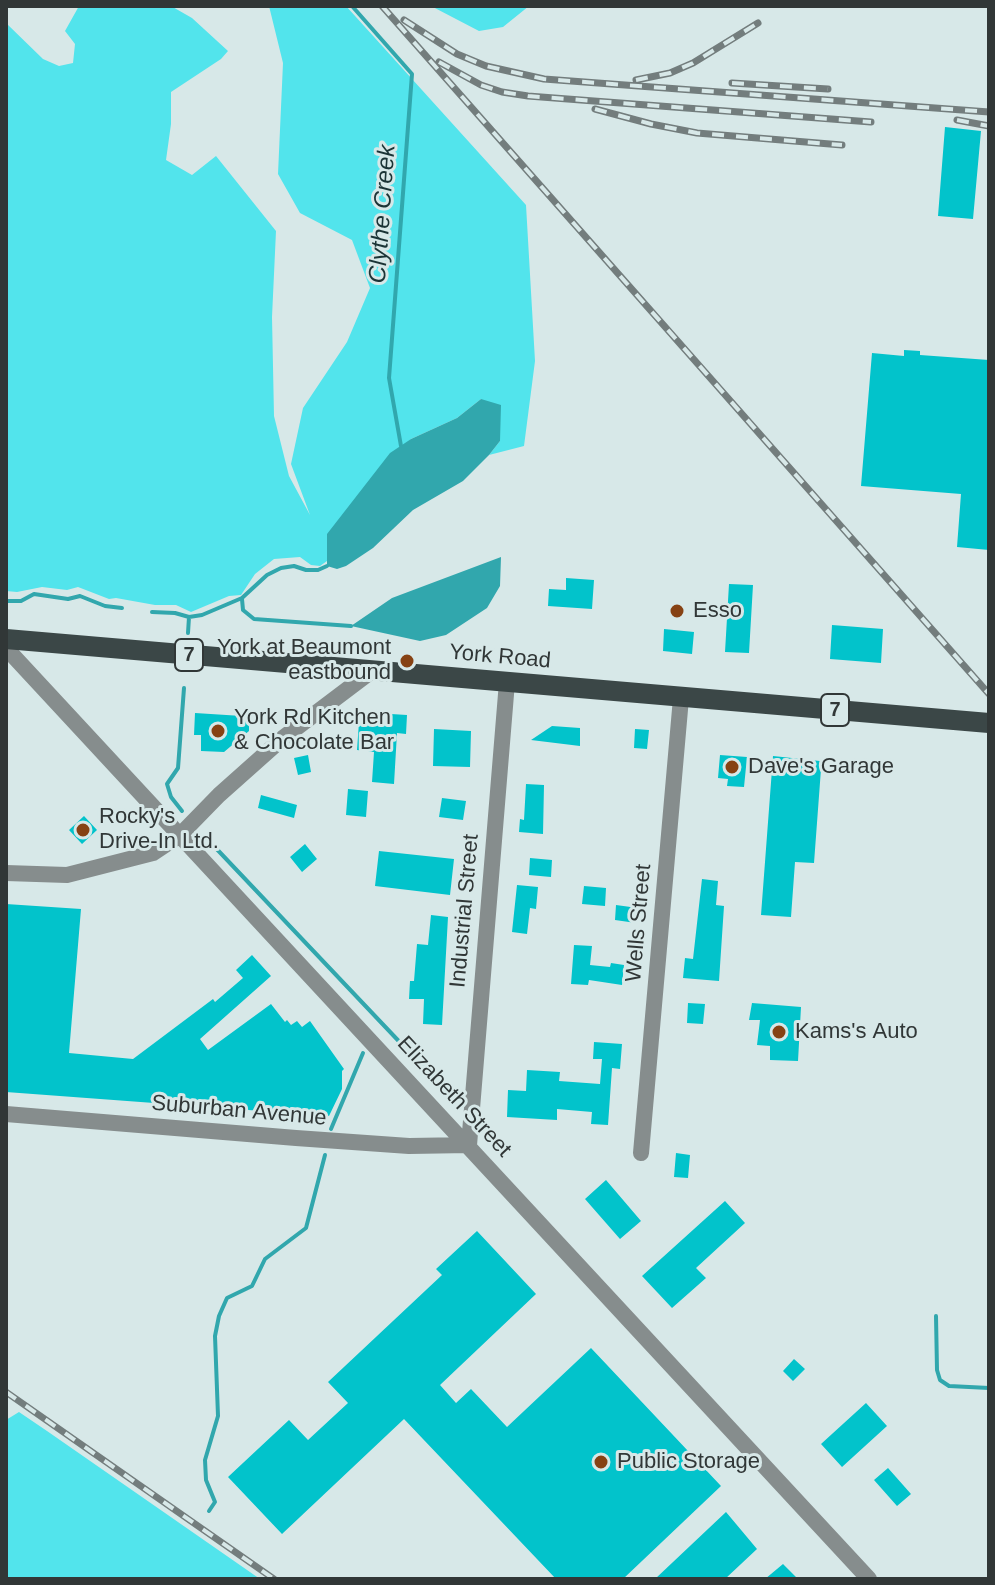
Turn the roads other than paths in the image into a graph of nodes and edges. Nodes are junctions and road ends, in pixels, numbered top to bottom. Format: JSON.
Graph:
{"nodes":[{"id":1,"x":6,"y":639,"type":"edge"},
{"id":2,"x":6,"y":648,"type":"edge"},
{"id":3,"x":373,"y":670,"type":"junction"},
{"id":4,"x":507,"y":682,"type":"junction"},
{"id":5,"x":681,"y":698,"type":"junction"},
{"id":6,"x":989,"y":723,"type":"edge"},
{"id":7,"x":180,"y":835,"type":"junction"},
{"id":8,"x":6,"y":873,"type":"edge"},
{"id":9,"x":6,"y":1114,"type":"edge"},
{"id":10,"x":469,"y":1145,"type":"junction"},
{"id":11,"x":641,"y":1153,"type":"dead end"},
{"id":12,"x":869,"y":1579,"type":"edge"}],
"edges":[{"from":1,"to":3,"type":"main road","name":"York Road","number":"7"},
{"from":2,"to":7,"type":"street","name":"Elizabeth Street"},
{"from":3,"to":4,"type":"main road","name":"York Road","number":"7"},
{"from":3,"to":7,"type":"street"},
{"from":4,"to":5,"type":"main road","name":"York Road","number":"7"},
{"from":4,"to":10,"type":"street","name":"Industrial Street"},
{"from":5,"to":6,"type":"main road","name":"York Road","number":"7"},
{"from":5,"to":11,"type":"street","name":"Wells Street"},
{"from":7,"to":8,"type":"street"},
{"from":7,"to":10,"type":"street","name":"Elizabeth Street"},
{"from":9,"to":10,"type":"street","name":"Suburban Avenue"},
{"from":10,"to":12,"type":"street","name":"Elizabeth Street"}]}
